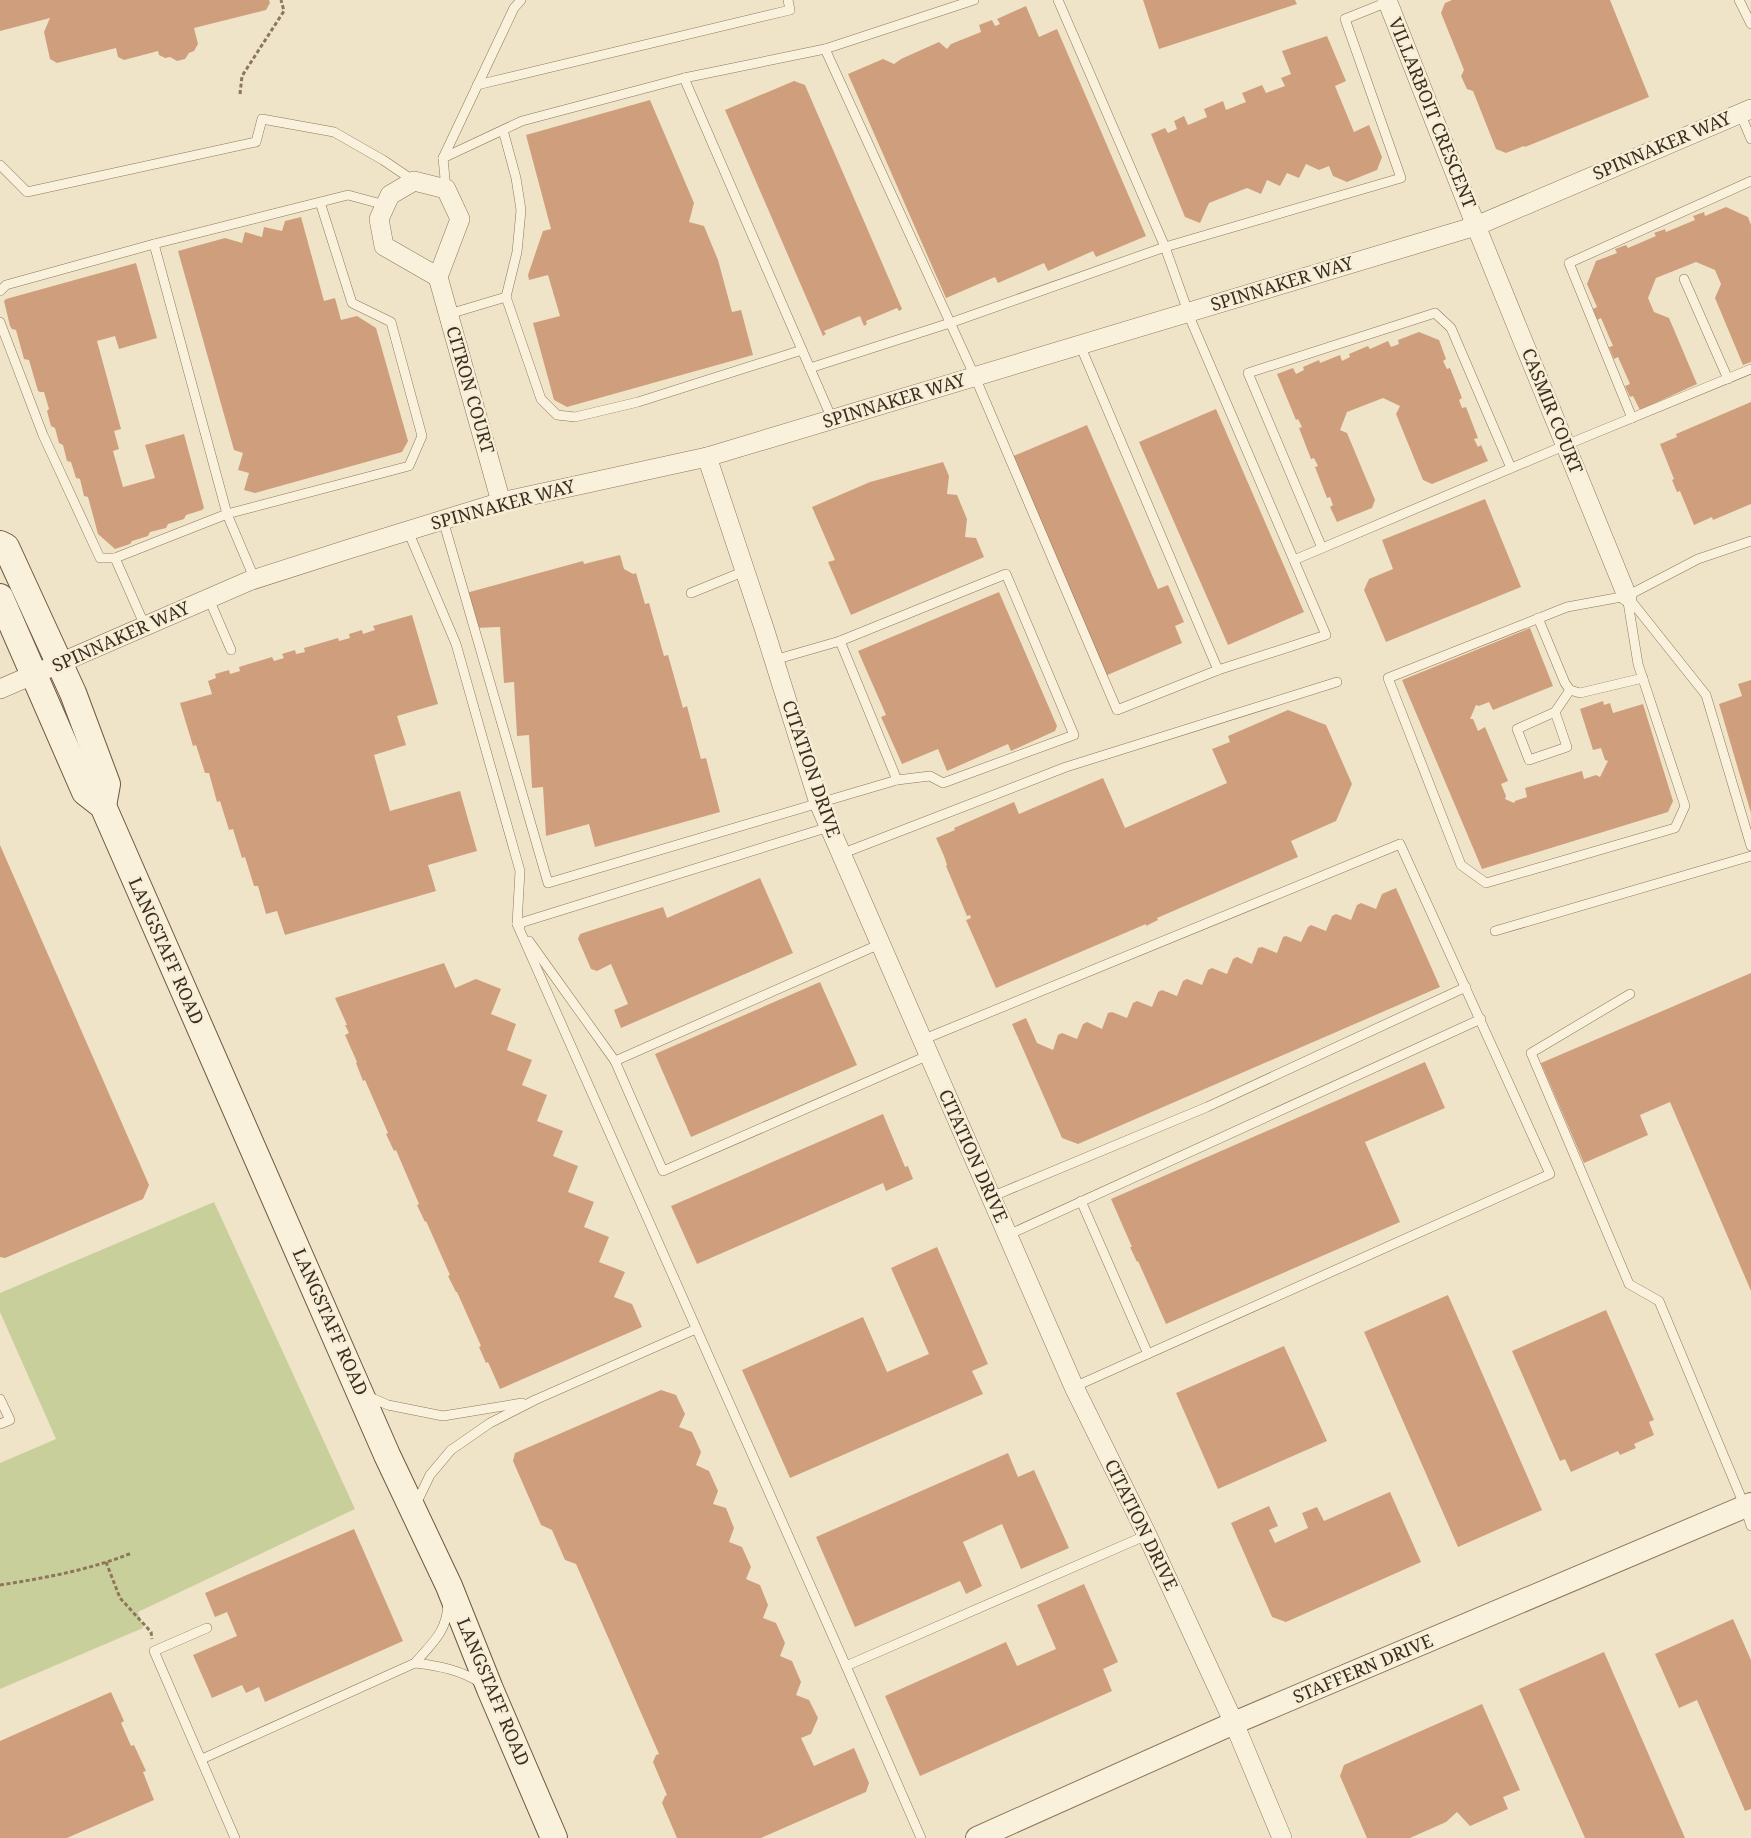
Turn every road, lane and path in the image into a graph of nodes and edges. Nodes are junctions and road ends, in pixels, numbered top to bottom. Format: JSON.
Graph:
{"nodes":[{"id":1,"x":281,"y":0,"type":"edge"},
{"id":2,"x":521,"y":0,"type":"edge"},
{"id":3,"x":788,"y":0,"type":"edge"},
{"id":4,"x":974,"y":0,"type":"edge"},
{"id":5,"x":1058,"y":0,"type":"edge"},
{"id":6,"x":1739,"y":0,"type":"edge"},
{"id":7,"x":1389,"y":1,"type":"edge"},
{"id":8,"x":1751,"y":24,"type":"edge"},
{"id":9,"x":825,"y":49,"type":"junction"},
{"id":10,"x":684,"y":78,"type":"junction"},
{"id":11,"x":477,"y":85,"type":"junction"},
{"id":12,"x":240,"y":94,"type":"dead end"},
{"id":13,"x":1746,"y":111,"type":"edge"},
{"id":14,"x":503,"y":130,"type":"junction"},
{"id":15,"x":1751,"y":139,"type":"edge"},
{"id":16,"x":443,"y":158,"type":"junction"},
{"id":17,"x":0,"y":166,"type":"edge"},
{"id":18,"x":414,"y":181,"type":"junction"},
{"id":19,"x":1751,"y":181,"type":"edge"},
{"id":20,"x":446,"y":189,"type":"junction"},
{"id":21,"x":320,"y":202,"type":"junction"},
{"id":22,"x":385,"y":205,"type":"junction"},
{"id":23,"x":1476,"y":226,"type":"junction"},
{"id":24,"x":154,"y":244,"type":"junction"},
{"id":25,"x":1165,"y":247,"type":"junction"},
{"id":26,"x":438,"y":278,"type":"junction"},
{"id":27,"x":1684,"y":280,"type":"dead end"},
{"id":28,"x":0,"y":291,"type":"edge"},
{"id":29,"x":506,"y":297,"type":"junction"},
{"id":30,"x":1188,"y":312,"type":"junction"},
{"id":31,"x":449,"y":314,"type":"junction"},
{"id":32,"x":0,"y":322,"type":"edge"},
{"id":33,"x":950,"y":323,"type":"junction"},
{"id":34,"x":1080,"y":345,"type":"junction"},
{"id":35,"x":802,"y":350,"type":"junction"},
{"id":36,"x":810,"y":368,"type":"junction"},
{"id":37,"x":1751,"y":369,"type":"edge"},
{"id":38,"x":975,"y":377,"type":"junction"},
{"id":39,"x":1728,"y":379,"type":"junction"},
{"id":40,"x":1632,"y":418,"type":"junction"},
{"id":41,"x":832,"y":419,"type":"junction"},
{"id":42,"x":1566,"y":445,"type":"junction"},
{"id":43,"x":707,"y":457,"type":"junction"},
{"id":44,"x":1511,"y":468,"type":"junction"},
{"id":45,"x":501,"y":502,"type":"junction"},
{"id":46,"x":227,"y":514,"type":"junction"},
{"id":47,"x":443,"y":520,"type":"junction"},
{"id":48,"x":408,"y":531,"type":"junction"},
{"id":49,"x":1751,"y":541,"type":"edge"},
{"id":50,"x":0,"y":544,"type":"edge"},
{"id":51,"x":1322,"y":548,"type":"junction"},
{"id":52,"x":115,"y":558,"type":"junction"},
{"id":53,"x":1294,"y":560,"type":"junction"},
{"id":54,"x":745,"y":571,"type":"junction"},
{"id":55,"x":255,"y":580,"type":"junction"},
{"id":56,"x":691,"y":593,"type":"dead end"},
{"id":57,"x":1627,"y":596,"type":"junction"},
{"id":58,"x":0,"y":597,"type":"edge"},
{"id":59,"x":209,"y":599,"type":"junction"},
{"id":60,"x":1538,"y":618,"type":"junction"},
{"id":61,"x":146,"y":626,"type":"junction"},
{"id":62,"x":840,"y":641,"type":"junction"},
{"id":63,"x":232,"y":650,"type":"dead end"},
{"id":64,"x":774,"y":660,"type":"junction"},
{"id":65,"x":60,"y":664,"type":"junction"},
{"id":66,"x":1218,"y":670,"type":"junction"},
{"id":67,"x":33,"y":675,"type":"junction"},
{"id":68,"x":1643,"y":678,"type":"junction"},
{"id":69,"x":1337,"y":682,"type":"dead end"},
{"id":70,"x":0,"y":689,"type":"edge"},
{"id":71,"x":1570,"y":690,"type":"junction"},
{"id":72,"x":1555,"y":712,"type":"junction"},
{"id":73,"x":896,"y":780,"type":"junction"},
{"id":74,"x":819,"y":803,"type":"junction"},
{"id":75,"x":103,"y":806,"type":"junction"},
{"id":76,"x":829,"y":827,"type":"junction"},
{"id":77,"x":1751,"y":846,"type":"edge"},
{"id":78,"x":841,"y":854,"type":"junction"},
{"id":79,"x":1751,"y":856,"type":"edge"},
{"id":80,"x":518,"y":924,"type":"junction"},
{"id":81,"x":1496,"y":932,"type":"dead end"},
{"id":82,"x":880,"y":944,"type":"junction"},
{"id":83,"x":1466,"y":987,"type":"junction"},
{"id":84,"x":1630,"y":994,"type":"dead end"},
{"id":85,"x":1481,"y":1019,"type":"junction"},
{"id":86,"x":925,"y":1047,"type":"junction"},
{"id":87,"x":615,"y":1061,"type":"junction"},
{"id":88,"x":991,"y":1197,"type":"junction"},
{"id":89,"x":1080,"y":1202,"type":"junction"},
{"id":90,"x":1008,"y":1235,"type":"junction"},
{"id":91,"x":696,"y":1328,"type":"junction"},
{"id":92,"x":1148,"y":1354,"type":"junction"},
{"id":93,"x":1074,"y":1387,"type":"junction"},
{"id":94,"x":361,"y":1393,"type":"junction"},
{"id":95,"x":0,"y":1399,"type":"edge"},
{"id":96,"x":535,"y":1400,"type":"junction"},
{"id":97,"x":0,"y":1424,"type":"edge"},
{"id":98,"x":413,"y":1510,"type":"junction"},
{"id":99,"x":1749,"y":1512,"type":"edge"},
{"id":100,"x":1147,"y":1534,"type":"junction"},
{"id":101,"x":132,"y":1553,"type":"dead end"},
{"id":102,"x":106,"y":1562,"type":"junction"},
{"id":103,"x":0,"y":1585,"type":"edge"},
{"id":104,"x":449,"y":1586,"type":"junction"},
{"id":105,"x":207,"y":1628,"type":"dead end"},
{"id":106,"x":154,"y":1651,"type":"junction"},
{"id":107,"x":415,"y":1663,"type":"junction"},
{"id":108,"x":846,"y":1666,"type":"junction"},
{"id":109,"x":490,"y":1688,"type":"junction"},
{"id":110,"x":1234,"y":1723,"type":"junction"},
{"id":111,"x":202,"y":1759,"type":"junction"},
{"id":112,"x":235,"y":1838,"type":"edge"},
{"id":113,"x":554,"y":1838,"type":"edge"},
{"id":114,"x":921,"y":1838,"type":"edge"},
{"id":115,"x":977,"y":1838,"type":"edge"},
{"id":116,"x":1282,"y":1838,"type":"edge"}],
"edges":[{"from":1,"to":12,"type":"path"},
{"from":2,"to":11,"type":"lane"},
{"from":3,"to":11,"type":"lane"},
{"from":4,"to":9,"type":"lane"},
{"from":5,"to":25,"type":"lane"},
{"from":6,"to":8,"type":"lane"},
{"from":7,"to":23,"type":"street","name":"VILLARBOIT CRESCENT"},
{"from":7,"to":25,"type":"lane"},
{"from":9,"to":10,"type":"lane"},
{"from":9,"to":33,"type":"lane"},
{"from":10,"to":14,"type":"lane"},
{"from":10,"to":35,"type":"lane"},
{"from":11,"to":16,"type":"lane"},
{"from":13,"to":15,"type":"lane"},
{"from":13,"to":23,"type":"street","name":"SPINNAKER WAY"},
{"from":14,"to":16,"type":"lane"},
{"from":14,"to":29,"type":"lane"},
{"from":16,"to":20,"type":"lane"},
{"from":17,"to":18,"type":"lane"},
{"from":18,"to":20,"type":"street"},
{"from":18,"to":22,"type":"street"},
{"from":19,"to":40,"type":"lane"},
{"from":20,"to":26,"type":"street"},
{"from":21,"to":22,"type":"lane"},
{"from":21,"to":24,"type":"lane"},
{"from":21,"to":46,"type":"lane"},
{"from":22,"to":26,"type":"street"},
{"from":23,"to":30,"type":"street","name":"SPINNAKER WAY"},
{"from":23,"to":42,"type":"street","name":"CASMIR COURT"},
{"from":24,"to":28,"type":"lane"},
{"from":24,"to":46,"type":"lane"},
{"from":25,"to":30,"type":"lane"},
{"from":25,"to":33,"type":"lane"},
{"from":26,"to":31,"type":"street","name":"CITRON COURT"},
{"from":27,"to":39,"type":"lane"},
{"from":29,"to":31,"type":"lane"},
{"from":29,"to":35,"type":"lane"},
{"from":30,"to":34,"type":"street","name":"SPINNAKER WAY"},
{"from":30,"to":53,"type":"lane"},
{"from":31,"to":45,"type":"street","name":"CITRON COURT"},
{"from":32,"to":52,"type":"lane"},
{"from":33,"to":36,"type":"lane"},
{"from":33,"to":38,"type":"lane"},
{"from":34,"to":38,"type":"street","name":"SPINNAKER WAY"},
{"from":34,"to":66,"type":"lane"},
{"from":35,"to":36,"type":"lane"},
{"from":36,"to":41,"type":"lane"},
{"from":37,"to":39,"type":"lane"},
{"from":38,"to":41,"type":"street","name":"SPINNAKER WAY"},
{"from":38,"to":66,"type":"lane"},
{"from":39,"to":40,"type":"lane"},
{"from":40,"to":42,"type":"lane"},
{"from":41,"to":43,"type":"street","name":"SPINNAKER WAY"},
{"from":42,"to":44,"type":"lane"},
{"from":42,"to":57,"type":"street","name":"CASMIR COURT"},
{"from":43,"to":45,"type":"street","name":"SPINNAKER WAY"},
{"from":43,"to":54,"type":"street","name":"CITATION DRIVE"},
{"from":44,"to":51,"type":"lane"},
{"from":44,"to":51,"type":"lane"},
{"from":45,"to":47,"type":"street","name":"SPINNAKER WAY"},
{"from":46,"to":52,"type":"lane"},
{"from":46,"to":55,"type":"lane"},
{"from":47,"to":48,"type":"street","name":"SPINNAKER WAY"},
{"from":47,"to":74,"type":"lane"},
{"from":48,"to":55,"type":"street","name":"SPINNAKER WAY"},
{"from":48,"to":80,"type":"lane"},
{"from":49,"to":57,"type":"lane"},
{"from":50,"to":65,"type":"main road"},
{"from":51,"to":53,"type":"lane"},
{"from":52,"to":61,"type":"lane"},
{"from":53,"to":66,"type":"lane"},
{"from":54,"to":56,"type":"lane"},
{"from":54,"to":64,"type":"street","name":"CITATION DRIVE"},
{"from":55,"to":59,"type":"street","name":"SPINNAKER WAY"},
{"from":57,"to":60,"type":"lane"},
{"from":57,"to":68,"type":"lane"},
{"from":57,"to":77,"type":"lane"},
{"from":58,"to":67,"type":"main road","name":"LANGSTAFF ROAD"},
{"from":59,"to":61,"type":"street","name":"SPINNAKER WAY"},
{"from":59,"to":63,"type":"lane"},
{"from":60,"to":68,"type":"lane"},
{"from":60,"to":71,"type":"lane"},
{"from":61,"to":65,"type":"street","name":"SPINNAKER WAY"},
{"from":62,"to":64,"type":"lane"},
{"from":62,"to":73,"type":"lane"},
{"from":62,"to":73,"type":"lane"},
{"from":64,"to":74,"type":"street","name":"CITATION DRIVE"},
{"from":65,"to":67,"type":"street","name":"SPINNAKER WAY"},
{"from":65,"to":75,"type":"main road"},
{"from":67,"to":70,"type":"street","name":"SPINNAKER WAY"},
{"from":67,"to":75,"type":"main road","name":"LANGSTAFF ROAD"},
{"from":68,"to":71,"type":"lane"},
{"from":69,"to":78,"type":"lane"},
{"from":71,"to":72,"type":"lane"},
{"from":72,"to":72,"type":"lane"},
{"from":73,"to":74,"type":"lane"},
{"from":74,"to":76,"type":"street","name":"CITATION DRIVE"},
{"from":75,"to":94,"type":"main road","name":"LANGSTAFF ROAD"},
{"from":76,"to":78,"type":"street","name":"CITATION DRIVE"},
{"from":76,"to":80,"type":"lane"},
{"from":78,"to":82,"type":"street","name":"CITATION DRIVE"},
{"from":79,"to":81,"type":"lane"},
{"from":80,"to":87,"type":"lane"},
{"from":80,"to":91,"type":"lane"},
{"from":82,"to":86,"type":"street","name":"CITATION DRIVE"},
{"from":82,"to":87,"type":"lane"},
{"from":83,"to":85,"type":"lane"},
{"from":83,"to":86,"type":"lane"},
{"from":83,"to":88,"type":"lane"},
{"from":84,"to":99,"type":"lane"},
{"from":85,"to":89,"type":"lane"},
{"from":85,"to":92,"type":"lane"},
{"from":86,"to":87,"type":"lane"},
{"from":86,"to":88,"type":"street","name":"CITATION DRIVE"},
{"from":88,"to":90,"type":"street","name":"CITATION DRIVE"},
{"from":89,"to":90,"type":"lane"},
{"from":89,"to":92,"type":"lane"},
{"from":90,"to":93,"type":"street","name":"CITATION DRIVE"},
{"from":91,"to":96,"type":"lane"},
{"from":91,"to":108,"type":"lane"},
{"from":92,"to":93,"type":"lane"},
{"from":93,"to":100,"type":"street","name":"CITATION DRIVE"},
{"from":94,"to":96,"type":"lane"},
{"from":94,"to":98,"type":"main road","name":"LANGSTAFF ROAD"},
{"from":95,"to":97,"type":"lane"},
{"from":96,"to":98,"type":"lane"},
{"from":98,"to":104,"type":"main road","name":"LANGSTAFF ROAD"},
{"from":99,"to":110,"type":"street","name":"STAFFERN DRIVE"},
{"from":100,"to":108,"type":"lane"},
{"from":100,"to":110,"type":"street","name":"CITATION DRIVE"},
{"from":101,"to":102,"type":"path"},
{"from":102,"to":103,"type":"path"},
{"from":102,"to":106,"type":"path"},
{"from":104,"to":107,"type":"lane"},
{"from":104,"to":109,"type":"main road","name":"LANGSTAFF ROAD"},
{"from":105,"to":106,"type":"lane"},
{"from":106,"to":111,"type":"lane"},
{"from":107,"to":109,"type":"lane"},
{"from":107,"to":111,"type":"lane"},
{"from":108,"to":114,"type":"lane"},
{"from":109,"to":113,"type":"main road","name":"LANGSTAFF ROAD"},
{"from":110,"to":115,"type":"street","name":"STAFFERN DRIVE"},
{"from":110,"to":116,"type":"street","name":"CITATION DRIVE"},
{"from":111,"to":112,"type":"lane"}]}
